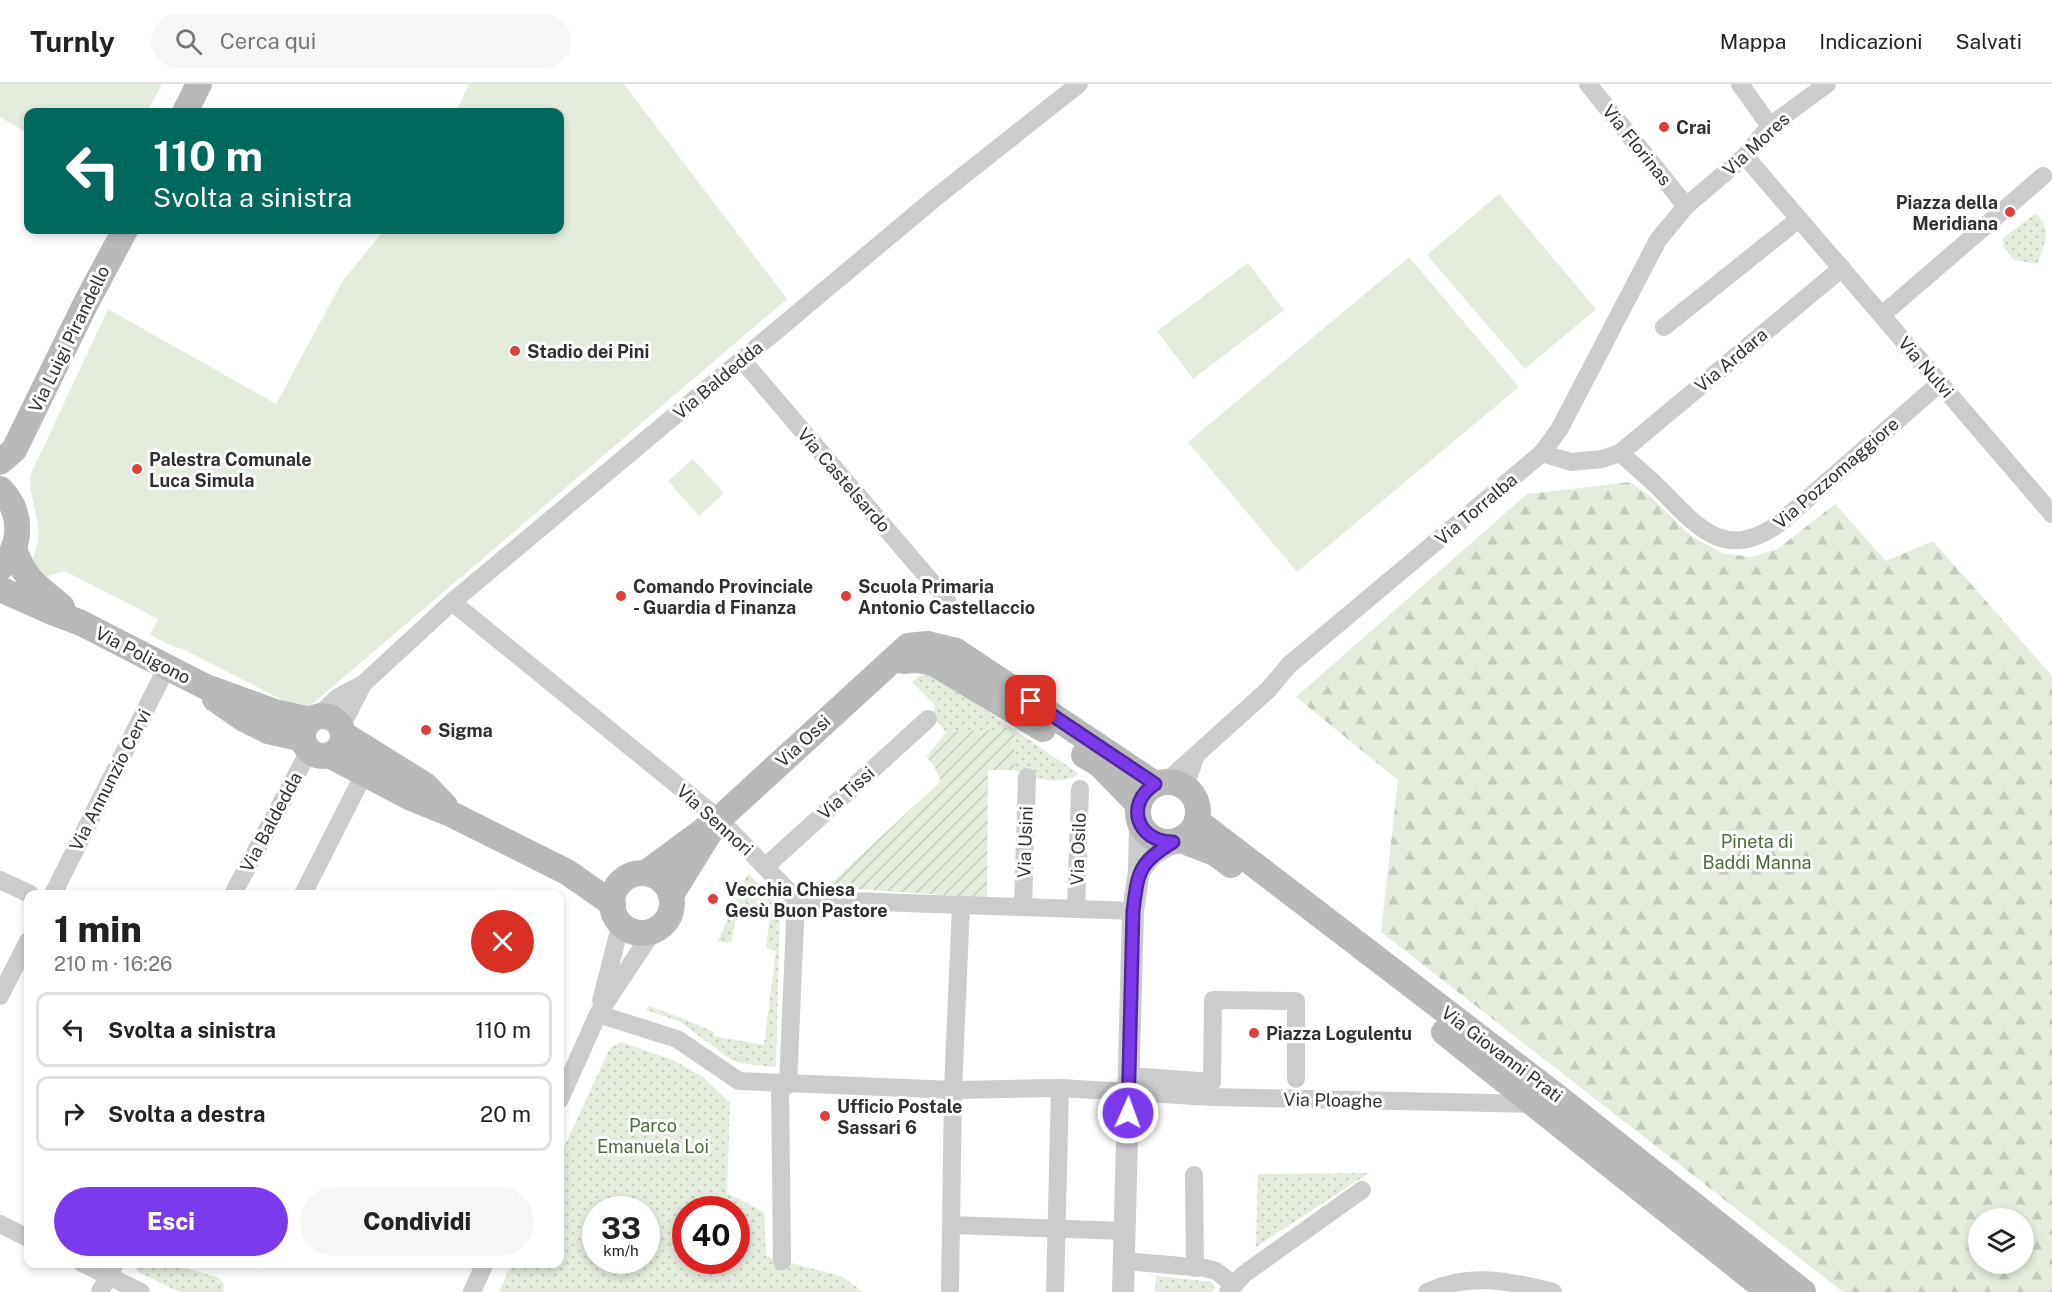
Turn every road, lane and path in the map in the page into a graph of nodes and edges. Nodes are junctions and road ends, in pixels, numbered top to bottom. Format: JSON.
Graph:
{"nodes":[{"id":1,"x":199,"y":84,"type":"edge"},
{"id":2,"x":1079,"y":84,"type":"edge"},
{"id":3,"x":1588,"y":84,"type":"edge"},
{"id":4,"x":1740,"y":84,"type":"edge"},
{"id":5,"x":1827,"y":84,"type":"edge"},
{"id":6,"x":187,"y":108,"type":"edge"},
{"id":7,"x":1770,"y":126,"type":"junction"},
{"id":8,"x":1746,"y":156,"type":"junction"},
{"id":9,"x":2043,"y":176,"type":"dead end"},
{"id":10,"x":1686,"y":206,"type":"junction"},
{"id":11,"x":1799,"y":219,"type":"junction"},
{"id":12,"x":123,"y":234,"type":"edge"},
{"id":13,"x":1842,"y":268,"type":"junction"},
{"id":14,"x":1882,"y":315,"type":"junction"},
{"id":15,"x":1664,"y":327,"type":"dead end"},
{"id":16,"x":742,"y":360,"type":"junction"},
{"id":17,"x":1940,"y":383,"type":"junction"},
{"id":18,"x":1542,"y":453,"type":"junction"},
{"id":19,"x":1620,"y":453,"type":"junction"},
{"id":20,"x":7,"y":456,"type":"edge"},
{"id":21,"x":7,"y":498,"type":"edge"},
{"id":22,"x":2052,"y":514,"type":"edge"},
{"id":23,"x":7,"y":558,"type":"edge"},
{"id":24,"x":0,"y":588,"type":"edge"},
{"id":25,"x":947,"y":600,"type":"dead end"},
{"id":26,"x":452,"y":602,"type":"junction"},
{"id":27,"x":81,"y":622,"type":"junction"},
{"id":28,"x":888,"y":663,"type":"junction"},
{"id":29,"x":167,"y":667,"type":"junction"},
{"id":30,"x":363,"y":684,"type":"junction"},
{"id":31,"x":928,"y":719,"type":"dead end"},
{"id":32,"x":342,"y":730,"type":"junction"},
{"id":33,"x":314,"y":736,"type":"junction"},
{"id":34,"x":364,"y":774,"type":"junction"},
{"id":35,"x":1027,"y":777,"type":"dead end"},
{"id":36,"x":1169,"y":784,"type":"junction"},
{"id":37,"x":1080,"y":789,"type":"dead end"},
{"id":38,"x":1139,"y":814,"type":"junction"},
{"id":39,"x":453,"y":815,"type":"junction"},
{"id":40,"x":718,"y":819,"type":"junction"},
{"id":41,"x":1184,"y":834,"type":"junction"},
{"id":42,"x":765,"y":867,"type":"junction"},
{"id":43,"x":1139,"y":871,"type":"junction"},
{"id":44,"x":567,"y":872,"type":"junction"},
{"id":45,"x":636,"y":875,"type":"junction"},
{"id":46,"x":0,"y":880,"type":"edge"},
{"id":47,"x":55,"y":890,"type":"edge"},
{"id":48,"x":235,"y":890,"type":"edge"},
{"id":49,"x":305,"y":890,"type":"edge"},
{"id":50,"x":24,"y":891,"type":"edge"},
{"id":51,"x":671,"y":894,"type":"junction"},
{"id":52,"x":796,"y":899,"type":"junction"},
{"id":53,"x":962,"y":905,"type":"junction"},
{"id":54,"x":1023,"y":907,"type":"junction"},
{"id":55,"x":1076,"y":909,"type":"junction"},
{"id":56,"x":1133,"y":911,"type":"junction"},
{"id":57,"x":617,"y":914,"type":"junction"},
{"id":58,"x":653,"y":931,"type":"junction"},
{"id":59,"x":24,"y":949,"type":"edge"},
{"id":60,"x":0,"y":996,"type":"edge"},
{"id":61,"x":598,"y":1014,"type":"junction"},
{"id":62,"x":1296,"y":1079,"type":"dead end"},
{"id":63,"x":784,"y":1084,"type":"junction"},
{"id":64,"x":1129,"y":1084,"type":"junction"},
{"id":65,"x":1060,"y":1088,"type":"junction"},
{"id":66,"x":564,"y":1090,"type":"edge"},
{"id":67,"x":953,"y":1090,"type":"junction"},
{"id":68,"x":1536,"y":1104,"type":"junction"},
{"id":69,"x":1194,"y":1175,"type":"dead end"},
{"id":70,"x":1362,"y":1190,"type":"dead end"},
{"id":71,"x":0,"y":1224,"type":"edge"},
{"id":72,"x":951,"y":1225,"type":"junction"},
{"id":73,"x":1057,"y":1229,"type":"junction"},
{"id":74,"x":1125,"y":1231,"type":"junction"},
{"id":75,"x":24,"y":1236,"type":"edge"},
{"id":76,"x":782,"y":1261,"type":"dead end"},
{"id":77,"x":1124,"y":1261,"type":"junction"},
{"id":78,"x":91,"y":1268,"type":"edge"},
{"id":79,"x":1195,"y":1268,"type":"junction"},
{"id":80,"x":108,"y":1277,"type":"edge"},
{"id":81,"x":1231,"y":1289,"type":"edge"},
{"id":82,"x":141,"y":1292,"type":"edge"},
{"id":83,"x":950,"y":1292,"type":"edge"},
{"id":84,"x":1055,"y":1292,"type":"edge"},
{"id":85,"x":1123,"y":1292,"type":"edge"},
{"id":86,"x":1427,"y":1292,"type":"edge"},
{"id":87,"x":1553,"y":1292,"type":"edge"},
{"id":88,"x":1769,"y":1292,"type":"edge"},
{"id":89,"x":1803,"y":1292,"type":"edge"}],
"edges":[{"from":1,"to":6,"type":"main road"},
{"from":2,"to":16,"type":"street","name":"Via Baldedda"},
{"from":3,"to":10,"type":"street","name":"Via Florinas"},
{"from":4,"to":7,"type":"street"},
{"from":5,"to":7,"type":"street","name":"Via Mores"},
{"from":7,"to":8,"type":"street","name":"Via Mores"},
{"from":8,"to":10,"type":"street","name":"Via Mores"},
{"from":8,"to":11,"type":"street","name":"Via Nulvi"},
{"from":9,"to":14,"type":"street"},
{"from":10,"to":18,"type":"street","name":"Via Torralba"},
{"from":11,"to":13,"type":"street","name":"Via Nulvi"},
{"from":11,"to":15,"type":"street"},
{"from":12,"to":20,"type":"main road","name":"Via Luigi Pirandello"},
{"from":13,"to":14,"type":"street","name":"Via Nulvi"},
{"from":13,"to":19,"type":"street","name":"Via Ardara"},
{"from":14,"to":17,"type":"street","name":"Via Nulvi"},
{"from":16,"to":25,"type":"street","name":"Via Castelsardo"},
{"from":16,"to":26,"type":"street","name":"Via Baldedda"},
{"from":17,"to":19,"type":"street","name":"Via Pozzomaggiore"},
{"from":17,"to":22,"type":"street","name":"Via Nulvi"},
{"from":18,"to":19,"type":"street"},
{"from":18,"to":36,"type":"street","name":"Via Torralba"},
{"from":20,"to":21,"type":"main road","name":"Via Luigi Pirandello"},
{"from":21,"to":23,"type":"main road","name":"Via Luigi Pirandello"},
{"from":23,"to":27,"type":"main road","name":"Via Poligono"},
{"from":24,"to":27,"type":"main road","name":"Via Poligono"},
{"from":26,"to":30,"type":"street","name":"Via Baldedda"},
{"from":26,"to":40,"type":"street","name":"Via Sennori"},
{"from":27,"to":29,"type":"main road","name":"Via Poligono"},
{"from":28,"to":36,"type":"main road"},
{"from":28,"to":38,"type":"main road"},
{"from":28,"to":40,"type":"main road","name":"Via Ossi"},
{"from":29,"to":33,"type":"main road","name":"Via Poligono"},
{"from":29,"to":47,"type":"street","name":"Via Annunzio Cervi"},
{"from":30,"to":32,"type":"street","name":"Via Baldedda"},
{"from":30,"to":33,"type":"street","name":"Via Baldedda"},
{"from":31,"to":42,"type":"street","name":"Via Tissi"},
{"from":32,"to":33,"type":"main road"},
{"from":32,"to":39,"type":"main road","name":"Via Poligono"},
{"from":33,"to":34,"type":"main road","name":"Via Poligono"},
{"from":33,"to":48,"type":"street","name":"Via Baldedda"},
{"from":34,"to":39,"type":"main road","name":"Via Poligono"},
{"from":34,"to":49,"type":"street"},
{"from":35,"to":54,"type":"street","name":"Via Usini"},
{"from":36,"to":38,"type":"main road"},
{"from":36,"to":41,"type":"main road"},
{"from":37,"to":55,"type":"street","name":"Via Osilo"},
{"from":38,"to":41,"type":"main road"},
{"from":38,"to":43,"type":"street"},
{"from":39,"to":44,"type":"main road","name":"Via Poligono"},
{"from":40,"to":42,"type":"street","name":"Via Sennori"},
{"from":40,"to":45,"type":"main road","name":"Via Ossi"},
{"from":40,"to":51,"type":"main road","name":"Via Ossi"},
{"from":41,"to":43,"type":"street"},
{"from":41,"to":68,"type":"main road","name":"Via Giovanni Prati"},
{"from":41,"to":89,"type":"main road","name":"Via Giovanni Prati"},
{"from":42,"to":52,"type":"street","name":"Via Sennori"},
{"from":43,"to":56,"type":"street"},
{"from":44,"to":45,"type":"main road","name":"Via Poligono"},
{"from":44,"to":57,"type":"main road","name":"Via Poligono"},
{"from":45,"to":51,"type":"main road"},
{"from":45,"to":57,"type":"main road"},
{"from":46,"to":50,"type":"street"},
{"from":51,"to":58,"type":"main road"},
{"from":52,"to":53,"type":"street"},
{"from":52,"to":63,"type":"street"},
{"from":53,"to":54,"type":"street"},
{"from":53,"to":67,"type":"street"},
{"from":54,"to":55,"type":"street"},
{"from":55,"to":56,"type":"street"},
{"from":56,"to":64,"type":"street"},
{"from":57,"to":58,"type":"main road"},
{"from":57,"to":61,"type":"street"},
{"from":58,"to":61,"type":"street"},
{"from":59,"to":60,"type":"street"},
{"from":61,"to":63,"type":"street"},
{"from":61,"to":66,"type":"street"},
{"from":62,"to":64,"type":"street"},
{"from":63,"to":67,"type":"street"},
{"from":63,"to":76,"type":"street"},
{"from":64,"to":65,"type":"street"},
{"from":64,"to":68,"type":"street","name":"Via Ploaghe"},
{"from":64,"to":74,"type":"street"},
{"from":65,"to":67,"type":"street"},
{"from":65,"to":73,"type":"street"},
{"from":67,"to":72,"type":"street"},
{"from":68,"to":88,"type":"main road","name":"Via Giovanni Prati"},
{"from":69,"to":79,"type":"street"},
{"from":70,"to":81,"type":"street"},
{"from":71,"to":75,"type":"street"},
{"from":72,"to":73,"type":"street"},
{"from":72,"to":83,"type":"street"},
{"from":73,"to":74,"type":"street"},
{"from":73,"to":84,"type":"street"},
{"from":74,"to":77,"type":"street"},
{"from":77,"to":79,"type":"street"},
{"from":77,"to":85,"type":"street"},
{"from":78,"to":80,"type":"street"},
{"from":79,"to":81,"type":"street"},
{"from":80,"to":82,"type":"street"},
{"from":86,"to":87,"type":"street"}]}
